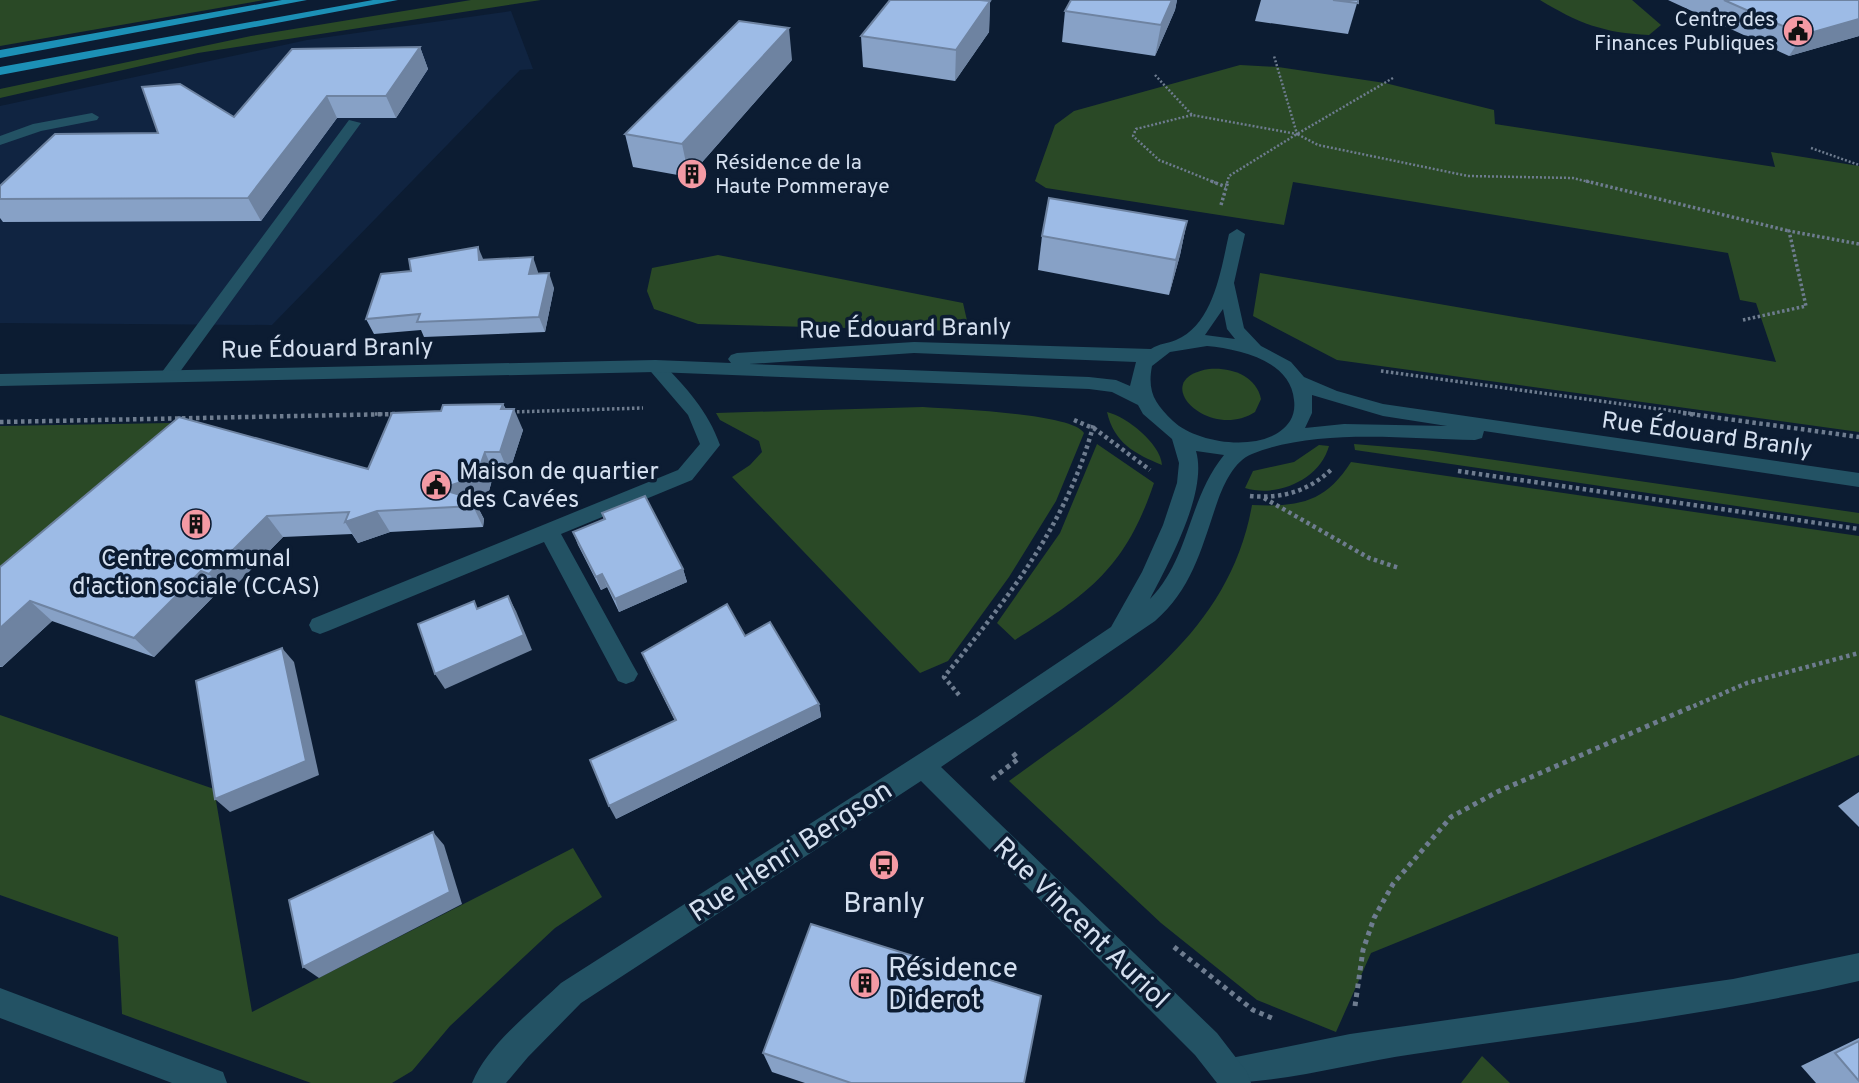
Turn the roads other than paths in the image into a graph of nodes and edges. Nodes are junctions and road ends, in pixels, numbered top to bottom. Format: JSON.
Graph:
{"nodes":[{"id":1,"x":300,"y":0,"type":"edge"},
{"id":2,"x":392,"y":0,"type":"edge"},
{"id":3,"x":178,"y":37,"type":"junction"},
{"id":4,"x":0,"y":54,"type":"edge"},
{"id":5,"x":0,"y":71,"type":"edge"},
{"id":6,"x":0,"y":79,"type":"edge"},
{"id":7,"x":92,"y":117,"type":"dead end"},
{"id":8,"x":354,"y":122,"type":"edge"},
{"id":9,"x":0,"y":141,"type":"edge"},
{"id":10,"x":1237,"y":234,"type":"dead end"},
{"id":11,"x":1226,"y":282,"type":"junction"},
{"id":12,"x":1185,"y":342,"type":"junction"},
{"id":13,"x":1255,"y":350,"type":"junction"},
{"id":14,"x":1156,"y":355,"type":"junction"},
{"id":15,"x":655,"y":366,"type":"junction"},
{"id":16,"x":168,"y":376,"type":"junction"},
{"id":17,"x":0,"y":380,"type":"edge"},
{"id":18,"x":1296,"y":380,"type":"junction"},
{"id":19,"x":1142,"y":400,"type":"junction"},
{"id":20,"x":1180,"y":436,"type":"junction"},
{"id":21,"x":1549,"y":436,"type":"junction"},
{"id":22,"x":1285,"y":437,"type":"junction"},
{"id":23,"x":1244,"y":449,"type":"junction"},
{"id":24,"x":1859,"y":480,"type":"edge"},
{"id":25,"x":549,"y":531,"type":"junction"},
{"id":26,"x":320,"y":625,"type":"dead end"},
{"id":27,"x":1112,"y":639,"type":"junction"},
{"id":28,"x":626,"y":674,"type":"dead end"},
{"id":29,"x":922,"y":765,"type":"junction"},
{"id":30,"x":1859,"y":967,"type":"edge"},
{"id":31,"x":0,"y":1003,"type":"edge"},
{"id":32,"x":1233,"y":1078,"type":"edge"},
{"id":33,"x":212,"y":1083,"type":"edge"},
{"id":34,"x":487,"y":1083,"type":"edge"}],
"edges":[{"from":1,"to":4,"type":"highway"},
{"from":2,"to":3,"type":"highway"},
{"from":3,"to":5,"type":"highway"},
{"from":3,"to":6,"type":"highway"},
{"from":7,"to":9,"type":"street"},
{"from":8,"to":16,"type":"street"},
{"from":10,"to":11,"type":"street"},
{"from":11,"to":12,"type":"street"},
{"from":11,"to":13,"type":"street"},
{"from":12,"to":13,"type":"street"},
{"from":12,"to":14,"type":"street"},
{"from":13,"to":18,"type":"street"},
{"from":14,"to":15,"type":"street","name":"Rue Édouard Branly"},
{"from":14,"to":19,"type":"street"},
{"from":15,"to":16,"type":"street","name":"Rue Édouard Branly"},
{"from":15,"to":19,"type":"street","name":"Rue Édouard Branly"},
{"from":15,"to":25,"type":"street"},
{"from":16,"to":17,"type":"street","name":"Rue Édouard Branly"},
{"from":18,"to":21,"type":"street","name":"Rue Édouard Branly"},
{"from":18,"to":22,"type":"street"},
{"from":19,"to":20,"type":"street"},
{"from":20,"to":23,"type":"street"},
{"from":20,"to":27,"type":"street","name":"Rue Henri Bergson"},
{"from":21,"to":22,"type":"street","name":"Rue Édouard Branly"},
{"from":21,"to":24,"type":"street","name":"Rue Édouard Branly"},
{"from":22,"to":23,"type":"street"},
{"from":23,"to":27,"type":"street","name":"Rue Henri Bergson"},
{"from":25,"to":26,"type":"street"},
{"from":25,"to":28,"type":"street"},
{"from":27,"to":29,"type":"street","name":"Rue Henri Bergson"},
{"from":29,"to":32,"type":"street","name":"Rue Vincent Auriol"},
{"from":29,"to":34,"type":"street","name":"Rue Henri Bergson"},
{"from":30,"to":32,"type":"street"},
{"from":31,"to":33,"type":"street"}]}
